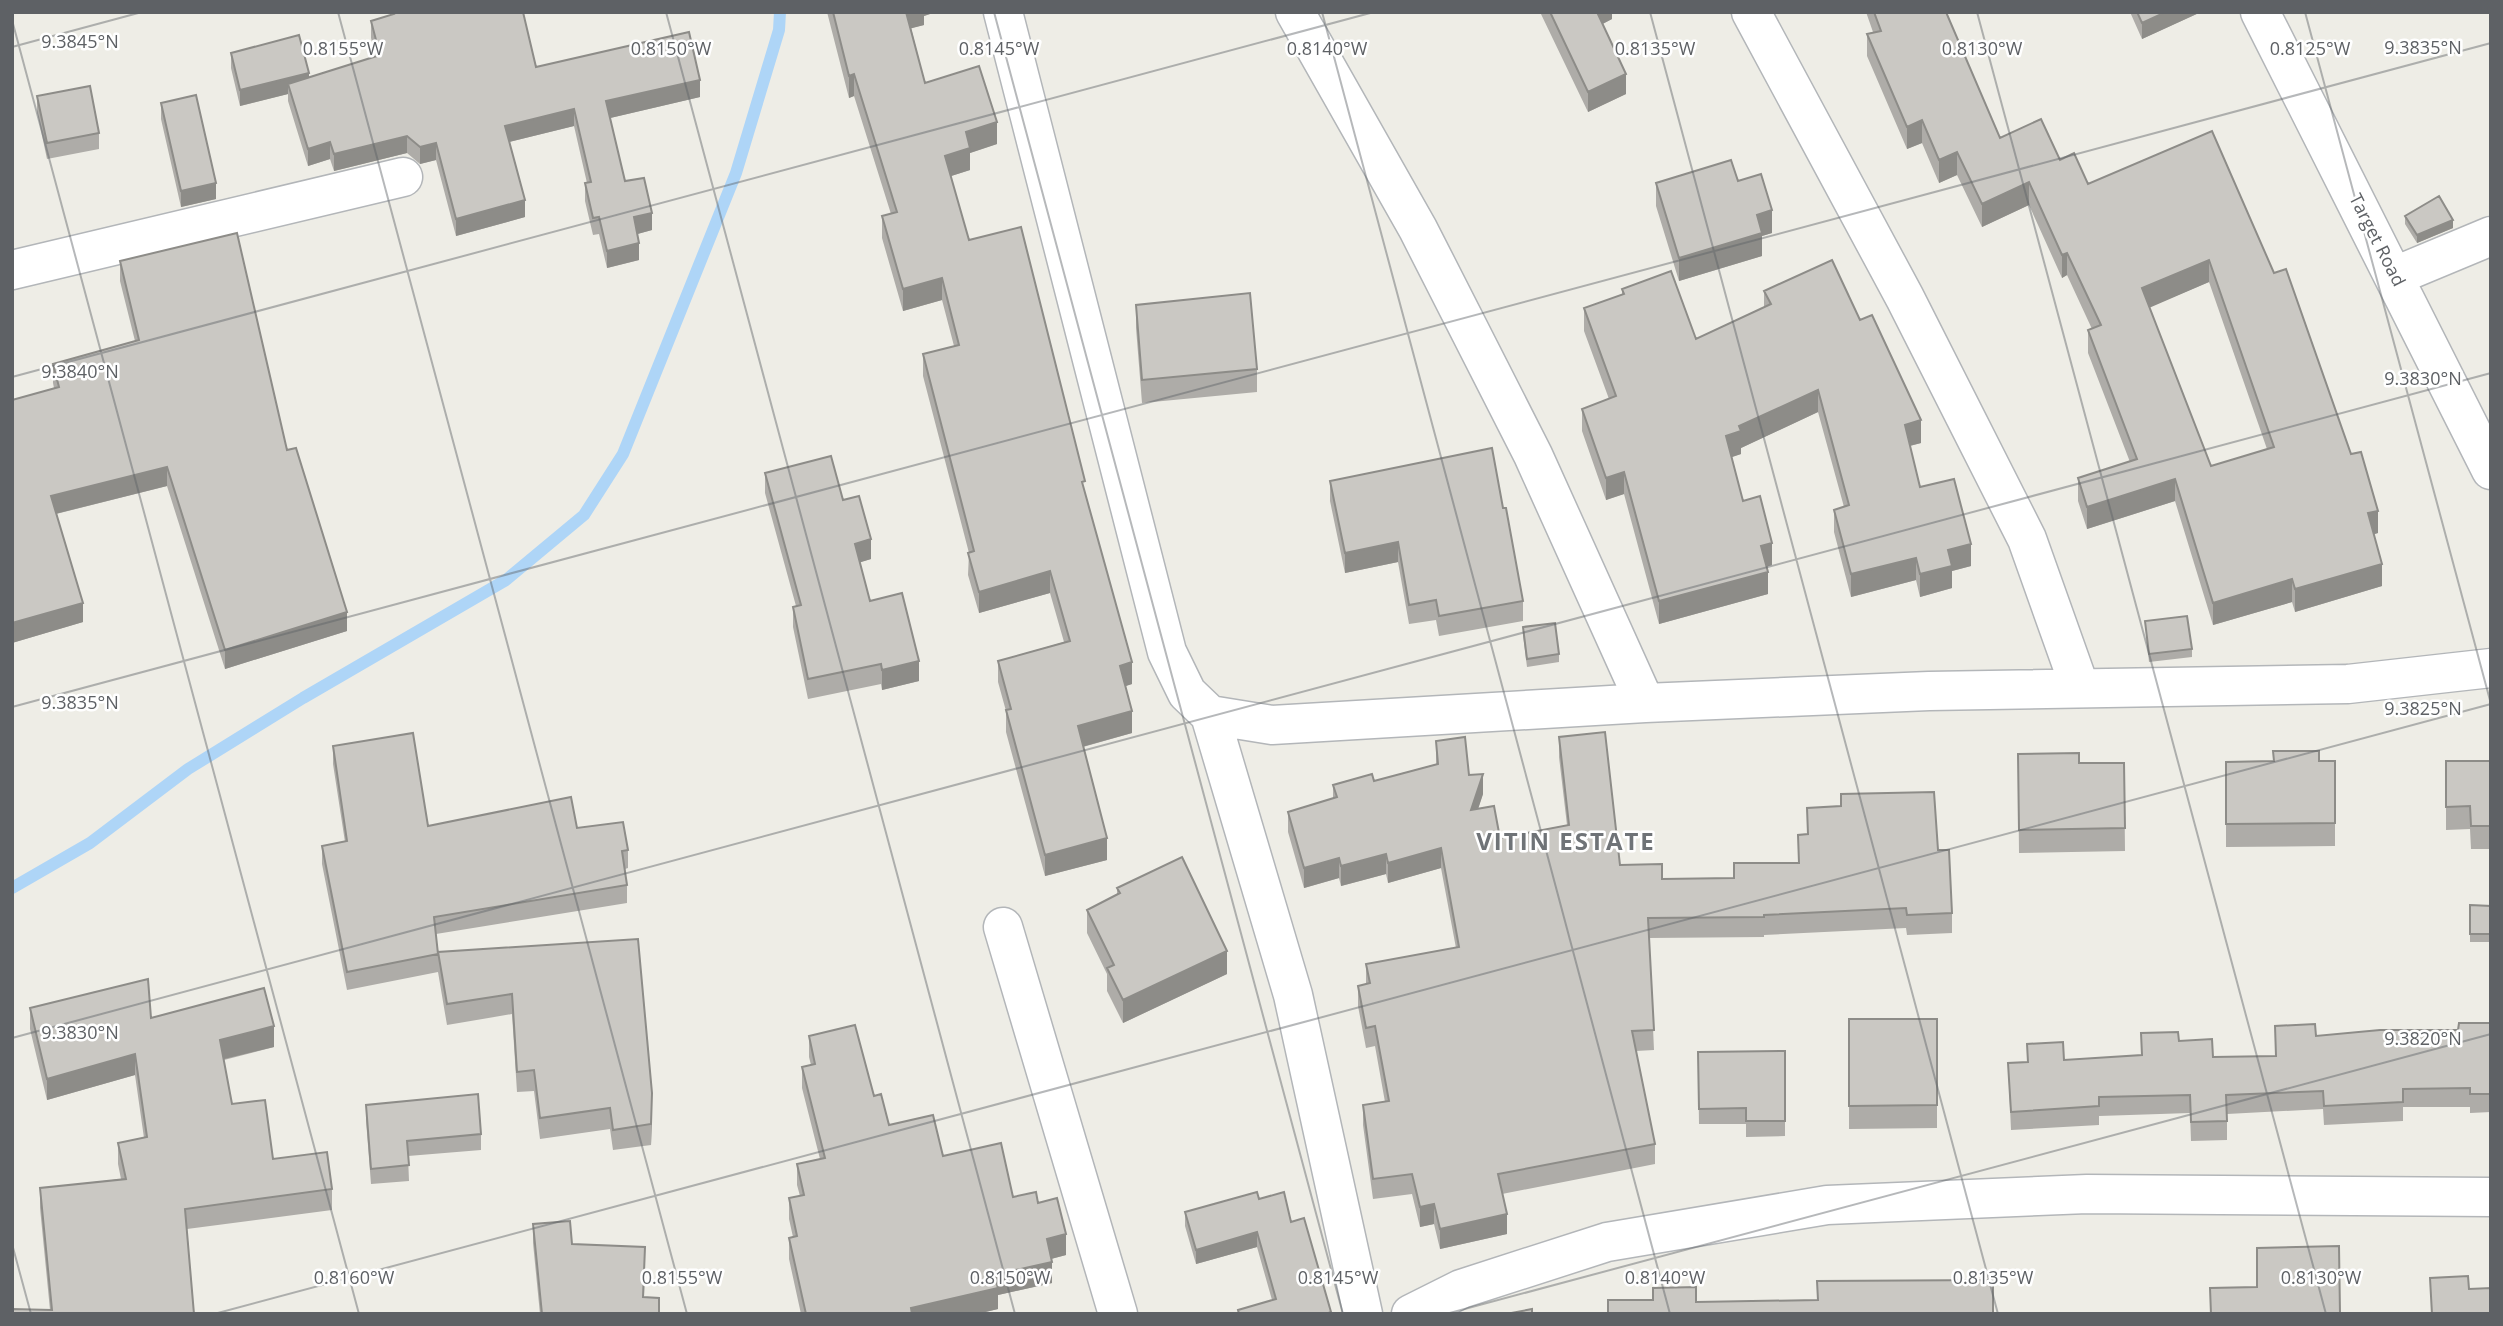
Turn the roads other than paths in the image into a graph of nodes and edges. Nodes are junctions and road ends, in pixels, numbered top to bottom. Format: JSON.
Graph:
{"nodes":[{"id":1,"x":1003,"y":12,"type":"edge"},
{"id":2,"x":1295,"y":12,"type":"edge"},
{"id":3,"x":1751,"y":12,"type":"edge"},
{"id":4,"x":2260,"y":12,"type":"edge"},
{"id":5,"x":403,"y":177,"type":"dead end"},
{"id":6,"x":2491,"y":236,"type":"edge"},
{"id":7,"x":12,"y":270,"type":"edge"},
{"id":8,"x":2395,"y":276,"type":"junction"},
{"id":9,"x":2491,"y":470,"type":"edge"},
{"id":10,"x":2491,"y":668,"type":"edge"},
{"id":11,"x":2080,"y":688,"type":"junction"},
{"id":12,"x":1645,"y":703,"type":"junction"},
{"id":13,"x":1210,"y":715,"type":"junction"},
{"id":14,"x":1003,"y":927,"type":"dead end"},
{"id":15,"x":2491,"y":1197,"type":"edge"},
{"id":16,"x":1118,"y":1314,"type":"edge"},
{"id":17,"x":1363,"y":1314,"type":"edge"},
{"id":18,"x":1411,"y":1314,"type":"edge"}],
"edges":[{"from":1,"to":13,"type":"street"},
{"from":2,"to":12,"type":"street"},
{"from":3,"to":11,"type":"street"},
{"from":4,"to":8,"type":"street","name":"Target Road"},
{"from":5,"to":7,"type":"street"},
{"from":6,"to":8,"type":"street"},
{"from":8,"to":9,"type":"street","name":"Target Road"},
{"from":10,"to":11,"type":"street"},
{"from":11,"to":12,"type":"street"},
{"from":12,"to":13,"type":"street"},
{"from":13,"to":17,"type":"street"},
{"from":14,"to":16,"type":"street"},
{"from":15,"to":18,"type":"street"}]}
